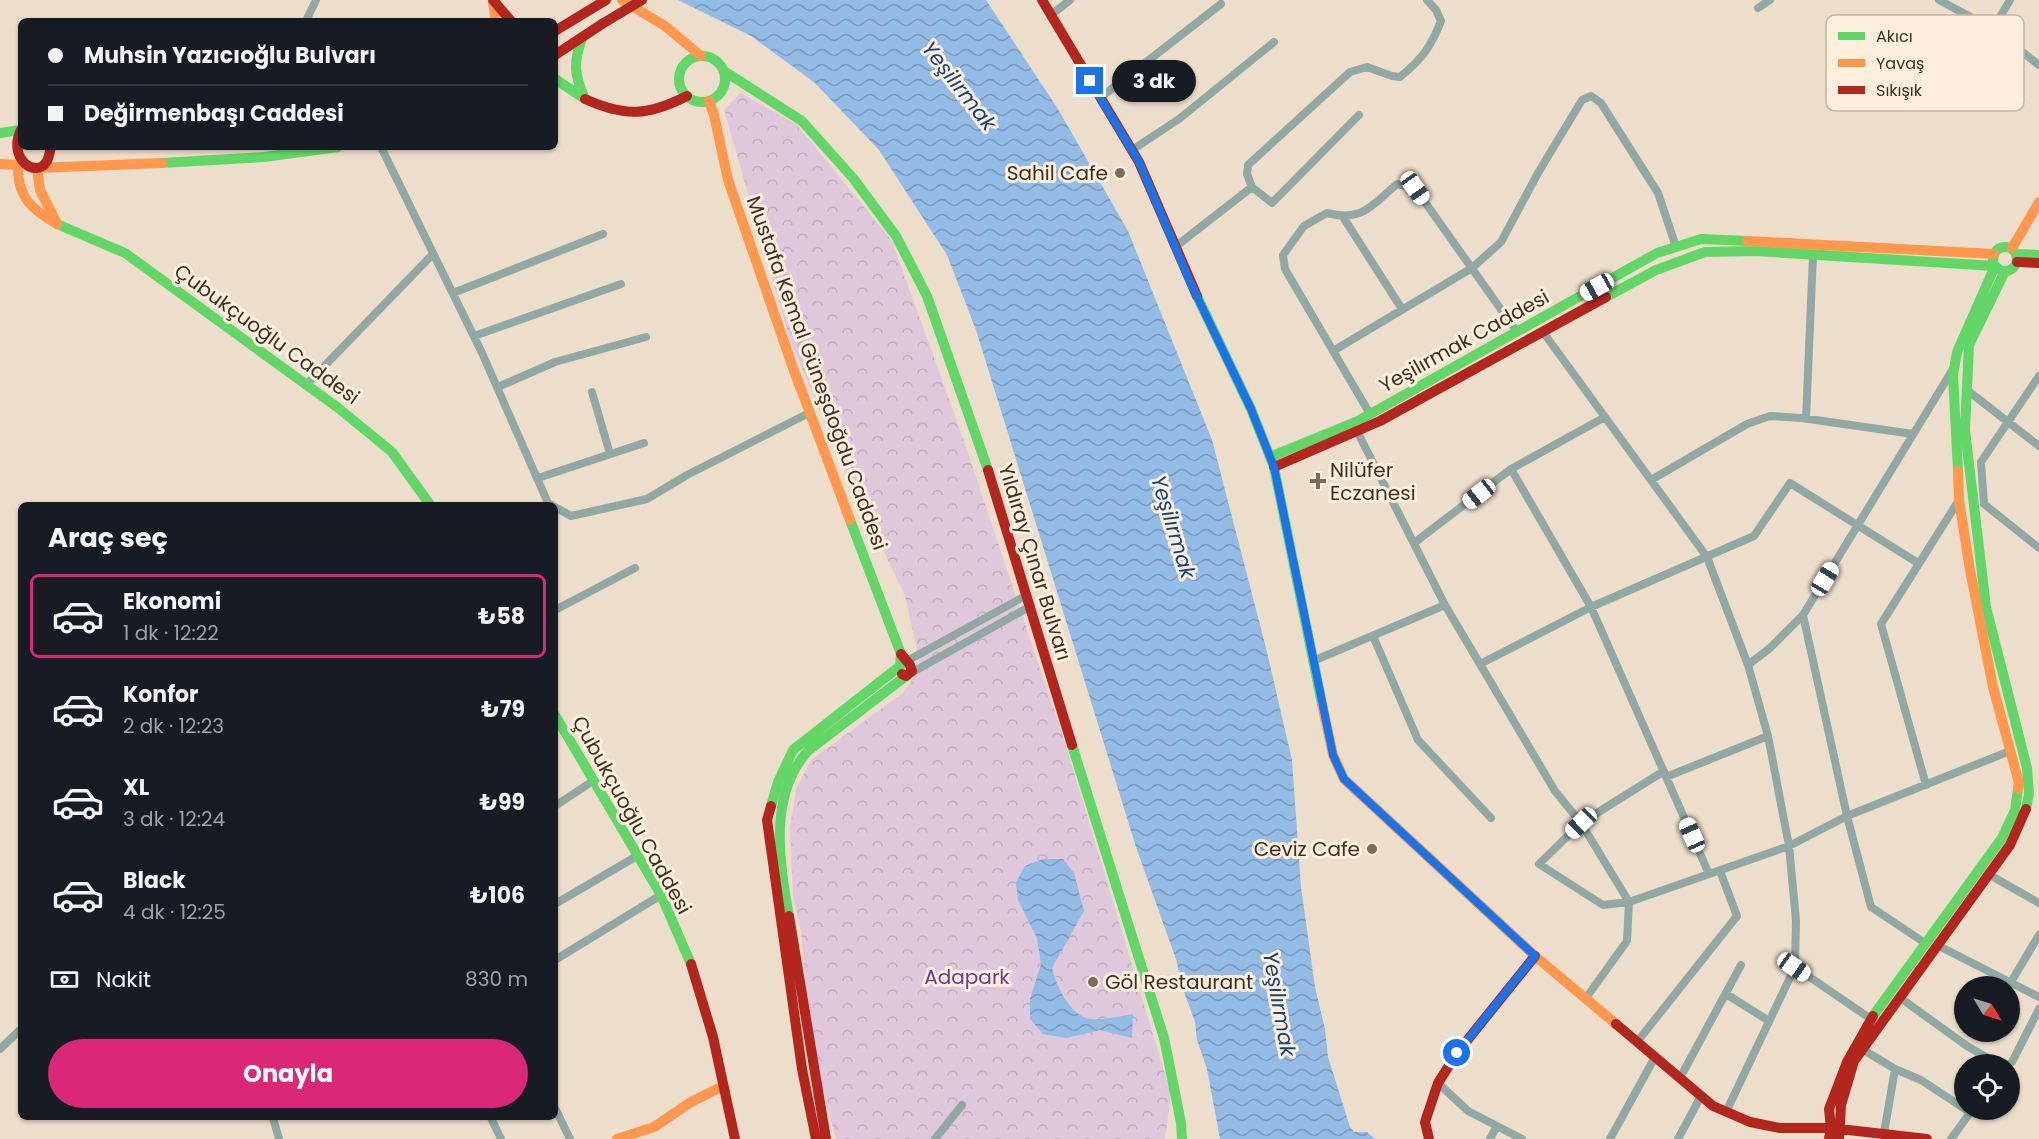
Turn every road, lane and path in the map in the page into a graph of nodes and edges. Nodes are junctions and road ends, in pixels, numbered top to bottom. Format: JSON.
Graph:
{"nodes":[{"id":1,"x":316,"y":0,"type":"edge"},
{"id":2,"x":493,"y":0,"type":"edge"},
{"id":3,"x":606,"y":0,"type":"edge"},
{"id":4,"x":622,"y":0,"type":"edge"},
{"id":5,"x":642,"y":0,"type":"edge"},
{"id":6,"x":1042,"y":0,"type":"edge"},
{"id":7,"x":1070,"y":0,"type":"edge"},
{"id":8,"x":1427,"y":0,"type":"edge"},
{"id":9,"x":1770,"y":0,"type":"edge"},
{"id":10,"x":1939,"y":0,"type":"edge"},
{"id":11,"x":2010,"y":0,"type":"edge"},
{"id":12,"x":1221,"y":4,"type":"dead end"},
{"id":13,"x":1758,"y":8,"type":"dead end"},
{"id":14,"x":1051,"y":15,"type":"junction"},
{"id":15,"x":1967,"y":15,"type":"edge"},
{"id":16,"x":2001,"y":15,"type":"edge"},
{"id":17,"x":307,"y":18,"type":"edge"},
{"id":18,"x":496,"y":18,"type":"edge"},
{"id":19,"x":508,"y":18,"type":"edge"},
{"id":20,"x":558,"y":28,"type":"edge"},
{"id":21,"x":582,"y":38,"type":"junction"},
{"id":22,"x":1274,"y":42,"type":"dead end"},
{"id":23,"x":558,"y":53,"type":"edge"},
{"id":24,"x":2024,"y":53,"type":"edge"},
{"id":25,"x":701,"y":56,"type":"junction"},
{"id":26,"x":2039,"y":64,"type":"edge"},
{"id":27,"x":724,"y":71,"type":"junction"},
{"id":28,"x":558,"y":81,"type":"edge"},
{"id":29,"x":687,"y":96,"type":"junction"},
{"id":30,"x":1100,"y":98,"type":"junction"},
{"id":31,"x":585,"y":99,"type":"junction"},
{"id":32,"x":709,"y":101,"type":"junction"},
{"id":33,"x":1359,"y":115,"type":"dead end"},
{"id":34,"x":18,"y":130,"type":"edge"},
{"id":35,"x":18,"y":132,"type":"edge"},
{"id":36,"x":0,"y":133,"type":"edge"},
{"id":37,"x":50,"y":150,"type":"edge"},
{"id":38,"x":320,"y":150,"type":"edge"},
{"id":39,"x":382,"y":150,"type":"edge"},
{"id":40,"x":1132,"y":150,"type":"junction"},
{"id":41,"x":0,"y":164,"type":"edge"},
{"id":42,"x":18,"y":165,"type":"junction"},
{"id":43,"x":37,"y":168,"type":"junction"},
{"id":44,"x":1252,"y":187,"type":"junction"},
{"id":45,"x":2039,"y":202,"type":"edge"},
{"id":46,"x":1343,"y":217,"type":"junction"},
{"id":47,"x":2033,"y":221,"type":"edge"},
{"id":48,"x":57,"y":224,"type":"junction"},
{"id":49,"x":603,"y":234,"type":"dead end"},
{"id":50,"x":1175,"y":247,"type":"junction"},
{"id":51,"x":1676,"y":247,"type":"junction"},
{"id":52,"x":433,"y":254,"type":"junction"},
{"id":53,"x":1813,"y":255,"type":"junction"},
{"id":54,"x":2015,"y":255,"type":"junction"},
{"id":55,"x":2039,"y":255,"type":"edge"},
{"id":56,"x":1998,"y":263,"type":"junction"},
{"id":57,"x":2039,"y":263,"type":"edge"},
{"id":58,"x":1472,"y":268,"type":"junction"},
{"id":59,"x":621,"y":284,"type":"dead end"},
{"id":60,"x":453,"y":293,"type":"junction"},
{"id":61,"x":1402,"y":309,"type":"junction"},
{"id":62,"x":1517,"y":332,"type":"junction"},
{"id":63,"x":1543,"y":332,"type":"junction"},
{"id":64,"x":474,"y":336,"type":"junction"},
{"id":65,"x":646,"y":337,"type":"dead end"},
{"id":66,"x":1333,"y":351,"type":"junction"},
{"id":67,"x":1954,"y":366,"type":"junction"},
{"id":68,"x":2039,"y":376,"type":"edge"},
{"id":69,"x":306,"y":385,"type":"junction"},
{"id":70,"x":498,"y":387,"type":"junction"},
{"id":71,"x":1967,"y":390,"type":"junction"},
{"id":72,"x":592,"y":392,"type":"dead end"},
{"id":73,"x":809,"y":413,"type":"junction"},
{"id":74,"x":1370,"y":414,"type":"junction"},
{"id":75,"x":1605,"y":417,"type":"junction"},
{"id":76,"x":1806,"y":419,"type":"junction"},
{"id":77,"x":2008,"y":422,"type":"junction"},
{"id":78,"x":1357,"y":431,"type":"junction"},
{"id":79,"x":1913,"y":434,"type":"junction"},
{"id":80,"x":644,"y":443,"type":"dead end"},
{"id":81,"x":2039,"y":446,"type":"edge"},
{"id":82,"x":610,"y":454,"type":"junction"},
{"id":83,"x":1272,"y":462,"type":"junction"},
{"id":84,"x":1511,"y":469,"type":"junction"},
{"id":85,"x":538,"y":478,"type":"junction"},
{"id":86,"x":1651,"y":480,"type":"junction"},
{"id":87,"x":1959,"y":500,"type":"junction"},
{"id":88,"x":428,"y":502,"type":"edge"},
{"id":89,"x":549,"y":502,"type":"edge"},
{"id":90,"x":558,"y":509,"type":"edge"},
{"id":91,"x":1857,"y":525,"type":"junction"},
{"id":92,"x":1414,"y":543,"type":"junction"},
{"id":93,"x":2039,"y":548,"type":"edge"},
{"id":94,"x":1707,"y":557,"type":"junction"},
{"id":95,"x":1918,"y":563,"type":"junction"},
{"id":96,"x":635,"y":568,"type":"dead end"},
{"id":97,"x":1029,"y":601,"type":"junction"},
{"id":98,"x":1445,"y":605,"type":"junction"},
{"id":99,"x":1591,"y":607,"type":"junction"},
{"id":100,"x":558,"y":608,"type":"edge"},
{"id":101,"x":1803,"y":615,"type":"junction"},
{"id":102,"x":1373,"y":636,"type":"junction"},
{"id":103,"x":903,"y":660,"type":"junction"},
{"id":104,"x":1313,"y":661,"type":"junction"},
{"id":105,"x":1480,"y":664,"type":"junction"},
{"id":106,"x":1748,"y":665,"type":"junction"},
{"id":107,"x":909,"y":674,"type":"junction"},
{"id":108,"x":558,"y":721,"type":"edge"},
{"id":109,"x":1768,"y":736,"type":"junction"},
{"id":110,"x":2010,"y":751,"type":"junction"},
{"id":111,"x":1665,"y":774,"type":"junction"},
{"id":112,"x":593,"y":781,"type":"junction"},
{"id":113,"x":1926,"y":785,"type":"junction"},
{"id":114,"x":558,"y":804,"type":"edge"},
{"id":115,"x":1847,"y":816,"type":"junction"},
{"id":116,"x":1491,"y":818,"type":"dead end"},
{"id":117,"x":1581,"y":823,"type":"junction"},
{"id":118,"x":1789,"y":846,"type":"junction"},
{"id":119,"x":637,"y":856,"type":"junction"},
{"id":120,"x":1720,"y":871,"type":"junction"},
{"id":121,"x":1710,"y":874,"type":"junction"},
{"id":122,"x":1988,"y":874,"type":"junction"},
{"id":123,"x":661,"y":895,"type":"junction"},
{"id":124,"x":558,"y":902,"type":"edge"},
{"id":125,"x":1629,"y":902,"type":"junction"},
{"id":126,"x":2039,"y":903,"type":"edge"},
{"id":127,"x":2039,"y":935,"type":"edge"},
{"id":128,"x":1925,"y":943,"type":"junction"},
{"id":129,"x":1937,"y":945,"type":"junction"},
{"id":130,"x":1535,"y":956,"type":"junction"},
{"id":131,"x":558,"y":958,"type":"edge"},
{"id":132,"x":1741,"y":965,"type":"dead end"},
{"id":133,"x":1794,"y":967,"type":"junction"},
{"id":134,"x":1999,"y":976,"type":"edge"},
{"id":135,"x":2015,"y":976,"type":"edge"},
{"id":136,"x":2020,"y":987,"type":"edge"},
{"id":137,"x":1726,"y":994,"type":"junction"},
{"id":138,"x":1899,"y":997,"type":"junction"},
{"id":139,"x":2039,"y":997,"type":"edge"},
{"id":140,"x":1586,"y":998,"type":"junction"},
{"id":141,"x":2039,"y":1009,"type":"edge"},
{"id":142,"x":1871,"y":1019,"type":"junction"},
{"id":143,"x":1769,"y":1021,"type":"junction"},
{"id":144,"x":18,"y":1032,"type":"edge"},
{"id":145,"x":1637,"y":1042,"type":"junction"},
{"id":146,"x":0,"y":1049,"type":"edge"},
{"id":147,"x":1862,"y":1049,"type":"junction"},
{"id":148,"x":1981,"y":1054,"type":"edge"},
{"id":149,"x":2016,"y":1054,"type":"edge"},
{"id":150,"x":1655,"y":1057,"type":"junction"},
{"id":151,"x":1895,"y":1069,"type":"junction"},
{"id":152,"x":809,"y":1075,"type":"junction"},
{"id":153,"x":1680,"y":1078,"type":"junction"},
{"id":154,"x":1438,"y":1083,"type":"junction"},
{"id":155,"x":723,"y":1086,"type":"junction"},
{"id":156,"x":1701,"y":1096,"type":"junction"},
{"id":157,"x":1954,"y":1101,"type":"edge"},
{"id":158,"x":962,"y":1105,"type":"dead end"},
{"id":159,"x":1726,"y":1112,"type":"junction"},
{"id":160,"x":558,"y":1114,"type":"edge"},
{"id":161,"x":274,"y":1120,"type":"edge"},
{"id":162,"x":492,"y":1120,"type":"edge"},
{"id":163,"x":1962,"y":1120,"type":"edge"},
{"id":164,"x":1497,"y":1126,"type":"junction"},
{"id":165,"x":1884,"y":1133,"type":"junction"},
{"id":166,"x":1835,"y":1134,"type":"edge"},
{"id":167,"x":1901,"y":1137,"type":"edge"},
{"id":168,"x":279,"y":1139,"type":"edge"},
{"id":169,"x":501,"y":1139,"type":"edge"},
{"id":170,"x":570,"y":1139,"type":"edge"},
{"id":171,"x":617,"y":1139,"type":"edge"},
{"id":172,"x":735,"y":1139,"type":"edge"},
{"id":173,"x":816,"y":1139,"type":"edge"},
{"id":174,"x":826,"y":1139,"type":"edge"},
{"id":175,"x":935,"y":1139,"type":"edge"},
{"id":176,"x":1182,"y":1139,"type":"edge"},
{"id":177,"x":1429,"y":1139,"type":"edge"},
{"id":178,"x":1490,"y":1139,"type":"edge"},
{"id":179,"x":1522,"y":1139,"type":"edge"},
{"id":180,"x":1610,"y":1139,"type":"edge"},
{"id":181,"x":1678,"y":1139,"type":"edge"},
{"id":182,"x":1927,"y":1139,"type":"edge"},
{"id":183,"x":1951,"y":1139,"type":"edge"}],
"edges":[{"from":1,"to":17,"type":"street"},
{"from":2,"to":18,"type":"main road"},
{"from":2,"to":19,"type":"main road"},
{"from":3,"to":20,"type":"main road"},
{"from":4,"to":25,"type":"main road"},
{"from":5,"to":21,"type":"main road","bridge":true},
{"from":6,"to":14,"type":"main road"},
{"from":7,"to":14,"type":"street"},
{"from":8,"to":44,"type":"street"},
{"from":9,"to":13,"type":"street"},
{"from":10,"to":15,"type":"street"},
{"from":11,"to":16,"type":"street"},
{"from":12,"to":30,"type":"street"},
{"from":14,"to":30,"type":"main road"},
{"from":21,"to":23,"type":"main road"},
{"from":21,"to":31,"type":"main road"},
{"from":22,"to":40,"type":"street"},
{"from":24,"to":26,"type":"street"},
{"from":25,"to":27,"type":"main road"},
{"from":25,"to":29,"type":"main road"},
{"from":27,"to":32,"type":"main road"},
{"from":27,"to":97,"type":"main road","name":"Yıldıray Çınar Bulvarı"},
{"from":28,"to":31,"type":"main road"},
{"from":29,"to":31,"type":"main road"},
{"from":29,"to":32,"type":"main road"},
{"from":30,"to":40,"type":"main road"},
{"from":32,"to":73,"type":"main road","name":"Mustafa Kemal Güneşdoğdu Caddesi"},
{"from":33,"to":44,"type":"street"},
{"from":34,"to":36,"type":"main road"},
{"from":35,"to":42,"type":"main road","name":"Çubukçuoğlu Caddesi"},
{"from":37,"to":43,"type":"main road"},
{"from":38,"to":43,"type":"main road"},
{"from":39,"to":52,"type":"street"},
{"from":40,"to":50,"type":"main road"},
{"from":41,"to":42,"type":"main road"},
{"from":42,"to":43,"type":"main road"},
{"from":42,"to":48,"type":"main road","name":"Çubukçuoğlu Caddesi"},
{"from":43,"to":48,"type":"main road"},
{"from":44,"to":50,"type":"street"},
{"from":45,"to":47,"type":"main road"},
{"from":46,"to":58,"type":"street"},
{"from":46,"to":61,"type":"street"},
{"from":46,"to":66,"type":"street"},
{"from":47,"to":54,"type":"main road"},
{"from":48,"to":69,"type":"main road","name":"Çubukçuoğlu Caddesi"},
{"from":49,"to":60,"type":"street"},
{"from":50,"to":83,"type":"main road"},
{"from":51,"to":56,"type":"main road","name":"Yeşilırmak Caddesi"},
{"from":51,"to":58,"type":"street"},
{"from":51,"to":62,"type":"main road","name":"Yeşilırmak Caddesi"},
{"from":52,"to":60,"type":"street"},
{"from":52,"to":69,"type":"street"},
{"from":53,"to":56,"type":"main road","name":"Yeşilırmak Caddesi"},
{"from":53,"to":63,"type":"main road","name":"Yeşilırmak Caddesi"},
{"from":53,"to":76,"type":"street"},
{"from":54,"to":55,"type":"main road"},
{"from":54,"to":56,"type":"main road"},
{"from":54,"to":56,"type":"main road"},
{"from":54,"to":57,"type":"main road"},
{"from":56,"to":67,"type":"main road"},
{"from":56,"to":71,"type":"main road"},
{"from":58,"to":61,"type":"street"},
{"from":58,"to":62,"type":"street"},
{"from":59,"to":64,"type":"street"},
{"from":60,"to":64,"type":"street"},
{"from":61,"to":66,"type":"street"},
{"from":62,"to":74,"type":"main road","name":"Yeşilırmak Caddesi"},
{"from":63,"to":75,"type":"street"},
{"from":63,"to":78,"type":"main road","name":"Yeşilırmak Caddesi"},
{"from":64,"to":70,"type":"street"},
{"from":65,"to":70,"type":"street"},
{"from":66,"to":74,"type":"street"},
{"from":67,"to":79,"type":"street"},
{"from":67,"to":87,"type":"main road"},
{"from":68,"to":77,"type":"street"},
{"from":69,"to":88,"type":"main road","name":"Çubukçuoğlu Caddesi"},
{"from":70,"to":85,"type":"street"},
{"from":71,"to":77,"type":"street"},
{"from":71,"to":122,"type":"main road"},
{"from":72,"to":82,"type":"street"},
{"from":73,"to":90,"type":"street"},
{"from":73,"to":103,"type":"main road","name":"Mustafa Kemal Güneşdoğdu Caddesi"},
{"from":74,"to":83,"type":"main road","name":"Yeşilırmak Caddesi"},
{"from":75,"to":84,"type":"street"},
{"from":75,"to":86,"type":"street"},
{"from":76,"to":79,"type":"street"},
{"from":76,"to":86,"type":"street"},
{"from":77,"to":81,"type":"street"},
{"from":77,"to":93,"type":"street"},
{"from":78,"to":83,"type":"main road","name":"Yeşilırmak Caddesi"},
{"from":78,"to":92,"type":"street"},
{"from":79,"to":91,"type":"street"},
{"from":80,"to":82,"type":"street"},
{"from":82,"to":85,"type":"street"},
{"from":83,"to":104,"type":"main road"},
{"from":84,"to":92,"type":"street"},
{"from":84,"to":99,"type":"street"},
{"from":85,"to":89,"type":"street"},
{"from":86,"to":94,"type":"street"},
{"from":87,"to":95,"type":"street"},
{"from":87,"to":110,"type":"main road"},
{"from":91,"to":94,"type":"street"},
{"from":91,"to":95,"type":"street"},
{"from":91,"to":101,"type":"street"},
{"from":92,"to":98,"type":"street"},
{"from":94,"to":99,"type":"street"},
{"from":94,"to":106,"type":"street"},
{"from":95,"to":113,"type":"street"},
{"from":96,"to":100,"type":"street"},
{"from":97,"to":103,"type":"street"},
{"from":97,"to":107,"type":"street"},
{"from":97,"to":176,"type":"main road","name":"Yıldıray Çınar Bulvarı"},
{"from":98,"to":102,"type":"street"},
{"from":98,"to":105,"type":"street"},
{"from":99,"to":105,"type":"street"},
{"from":99,"to":111,"type":"street"},
{"from":101,"to":106,"type":"street"},
{"from":101,"to":115,"type":"street"},
{"from":102,"to":104,"type":"street"},
{"from":102,"to":116,"type":"street"},
{"from":103,"to":107,"type":"main road","name":"Mustafa Kemal Güneşdoğdu Caddesi"},
{"from":103,"to":152,"type":"main road"},
{"from":104,"to":130,"type":"main road"},
{"from":105,"to":117,"type":"street"},
{"from":106,"to":109,"type":"street"},
{"from":107,"to":152,"type":"main road"},
{"from":108,"to":112,"type":"main road","name":"Çubukçuoğlu Caddesi"},
{"from":109,"to":111,"type":"street"},
{"from":109,"to":118,"type":"street"},
{"from":110,"to":113,"type":"street"},
{"from":110,"to":128,"type":"main road"},
{"from":111,"to":117,"type":"street"},
{"from":111,"to":121,"type":"street"},
{"from":112,"to":114,"type":"street"},
{"from":112,"to":119,"type":"main road","name":"Çubukçuoğlu Caddesi"},
{"from":113,"to":115,"type":"street"},
{"from":115,"to":118,"type":"street"},
{"from":115,"to":128,"type":"street"},
{"from":117,"to":125,"type":"street"},
{"from":117,"to":125,"type":"street"},
{"from":118,"to":120,"type":"street"},
{"from":118,"to":133,"type":"street"},
{"from":119,"to":123,"type":"main road","name":"Çubukçuoğlu Caddesi"},
{"from":119,"to":124,"type":"street"},
{"from":120,"to":121,"type":"street"},
{"from":120,"to":145,"type":"street"},
{"from":121,"to":125,"type":"street"},
{"from":122,"to":126,"type":"street"},
{"from":122,"to":129,"type":"main road"},
{"from":123,"to":131,"type":"street"},
{"from":123,"to":155,"type":"main road","name":"Çubukçuoğlu Caddesi"},
{"from":125,"to":140,"type":"street"},
{"from":127,"to":135,"type":"street"},
{"from":128,"to":142,"type":"main road"},
{"from":129,"to":134,"type":"street"},
{"from":129,"to":138,"type":"main road"},
{"from":130,"to":140,"type":"main road"},
{"from":130,"to":154,"type":"main road"},
{"from":132,"to":137,"type":"street"},
{"from":133,"to":142,"type":"street"},
{"from":133,"to":143,"type":"street"},
{"from":136,"to":139,"type":"street"},
{"from":137,"to":143,"type":"street"},
{"from":137,"to":153,"type":"street"},
{"from":138,"to":147,"type":"main road"},
{"from":138,"to":148,"type":"street"},
{"from":140,"to":145,"type":"main road"},
{"from":141,"to":149,"type":"street"},
{"from":142,"to":166,"type":"main road"},
{"from":143,"to":159,"type":"street"},
{"from":144,"to":146,"type":"street"},
{"from":145,"to":150,"type":"main road"},
{"from":147,"to":151,"type":"street"},
{"from":147,"to":166,"type":"main road"},
{"from":150,"to":153,"type":"main road"},
{"from":150,"to":180,"type":"street"},
{"from":151,"to":157,"type":"street"},
{"from":151,"to":165,"type":"street"},
{"from":152,"to":173,"type":"main road"},
{"from":152,"to":174,"type":"main road"},
{"from":153,"to":156,"type":"main road"},
{"from":154,"to":164,"type":"street"},
{"from":154,"to":177,"type":"main road"},
{"from":155,"to":171,"type":"main road"},
{"from":155,"to":172,"type":"main road","name":"Çubukçuoğlu Caddesi"},
{"from":156,"to":159,"type":"main road"},
{"from":156,"to":181,"type":"street"},
{"from":158,"to":175,"type":"street"},
{"from":159,"to":166,"type":"main road"},
{"from":160,"to":170,"type":"street"},
{"from":161,"to":168,"type":"street"},
{"from":162,"to":169,"type":"street"},
{"from":163,"to":183,"type":"street"},
{"from":164,"to":178,"type":"street"},
{"from":164,"to":179,"type":"street"},
{"from":165,"to":166,"type":"main road"},
{"from":165,"to":167,"type":"main road"},
{"from":167,"to":182,"type":"main road"}]}
